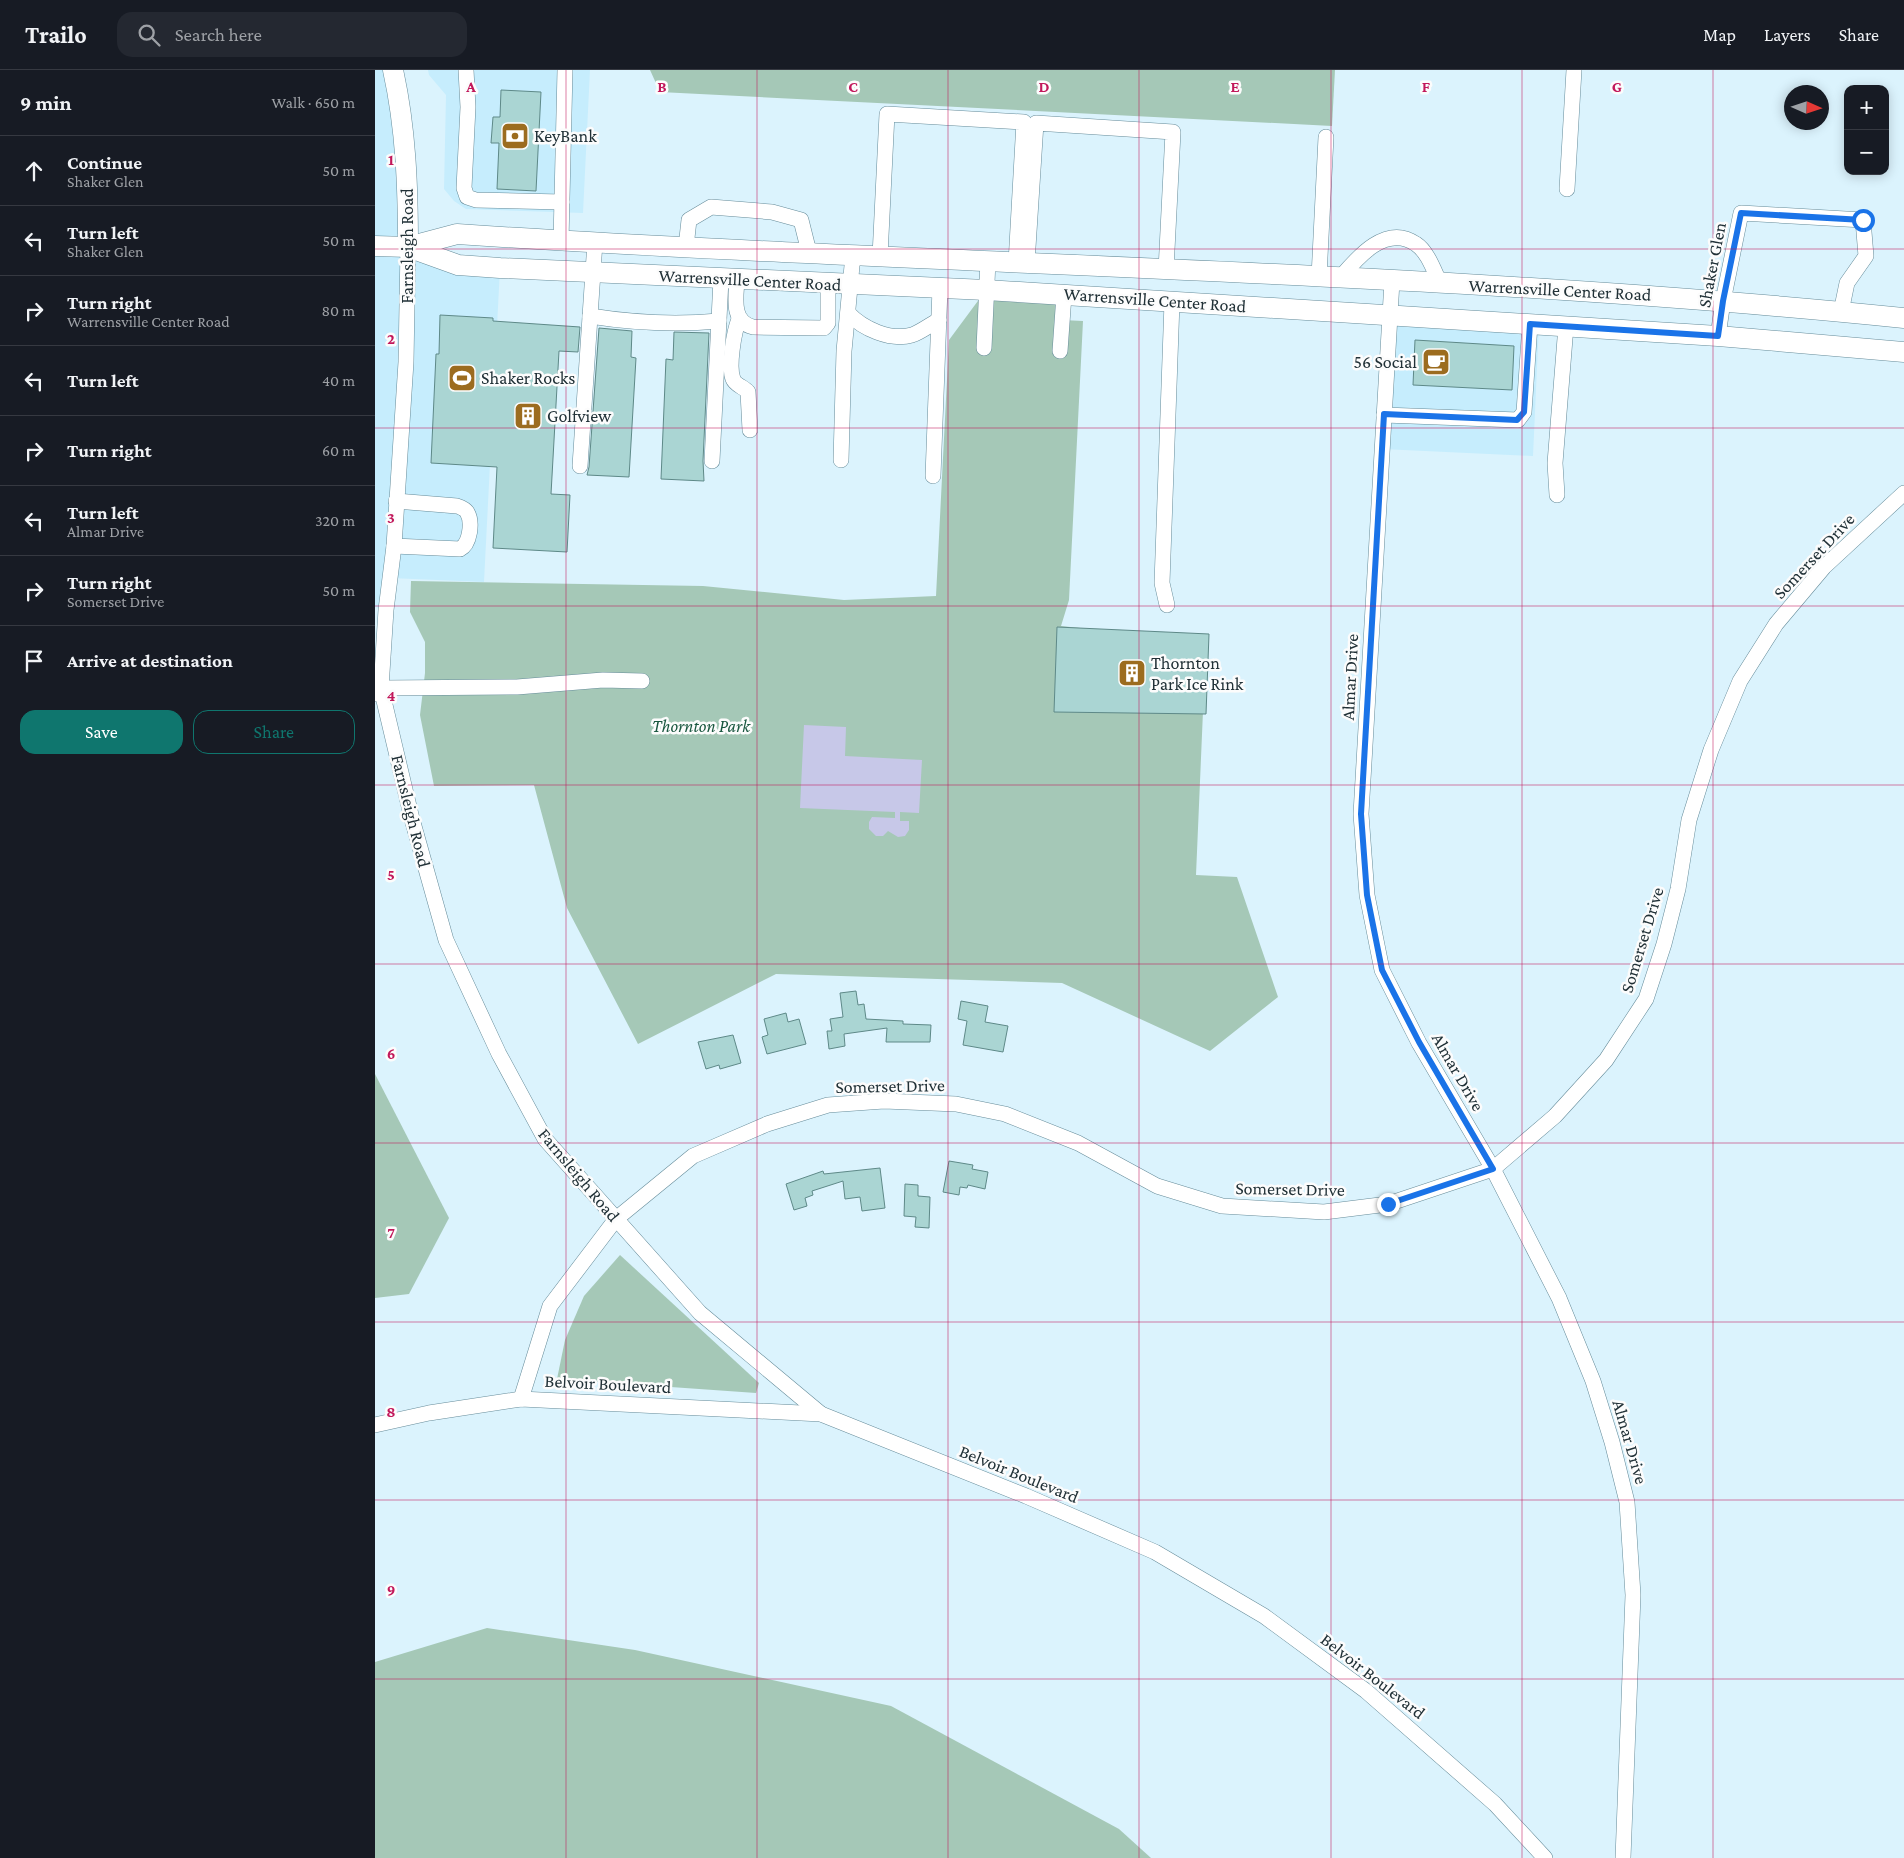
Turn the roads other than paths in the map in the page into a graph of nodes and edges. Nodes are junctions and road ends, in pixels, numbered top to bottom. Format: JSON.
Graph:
{"nodes":[{"id":1,"x":393,"y":70,"type":"edge"},
{"id":2,"x":466,"y":70,"type":"edge"},
{"id":3,"x":565,"y":70,"type":"edge"},
{"id":4,"x":1573,"y":70,"type":"edge"},
{"id":5,"x":1326,"y":137,"type":"dead end"},
{"id":6,"x":1567,"y":188,"type":"dead end"},
{"id":7,"x":562,"y":202,"type":"junction"},
{"id":8,"x":561,"y":240,"type":"junction"},
{"id":9,"x":595,"y":242,"type":"junction"},
{"id":10,"x":375,"y":246,"type":"edge"},
{"id":11,"x":408,"y":247,"type":"junction"},
{"id":12,"x":686,"y":247,"type":"junction"},
{"id":13,"x":809,"y":252,"type":"junction"},
{"id":14,"x":853,"y":255,"type":"junction"},
{"id":15,"x":880,"y":256,"type":"junction"},
{"id":16,"x":988,"y":261,"type":"junction"},
{"id":17,"x":1021,"y":263,"type":"junction"},
{"id":18,"x":1166,"y":270,"type":"junction"},
{"id":19,"x":592,"y":273,"type":"junction"},
{"id":20,"x":1319,"y":277,"type":"junction"},
{"id":21,"x":1340,"y":278,"type":"junction"},
{"id":22,"x":729,"y":279,"type":"junction"},
{"id":23,"x":1392,"y":281,"type":"junction"},
{"id":24,"x":1440,"y":283,"type":"junction"},
{"id":25,"x":828,"y":284,"type":"junction"},
{"id":26,"x":851,"y":285,"type":"junction"},
{"id":27,"x":941,"y":288,"type":"junction"},
{"id":28,"x":986,"y":290,"type":"junction"},
{"id":29,"x":1064,"y":295,"type":"junction"},
{"id":30,"x":1723,"y":301,"type":"junction"},
{"id":31,"x":1172,"y":302,"type":"junction"},
{"id":32,"x":1841,"y":312,"type":"junction"},
{"id":33,"x":848,"y":313,"type":"junction"},
{"id":34,"x":1390,"y":315,"type":"junction"},
{"id":35,"x":590,"y":316,"type":"junction"},
{"id":36,"x":1904,"y":318,"type":"edge"},
{"id":37,"x":739,"y":319,"type":"junction"},
{"id":38,"x":939,"y":320,"type":"junction"},
{"id":39,"x":719,"y":321,"type":"junction"},
{"id":40,"x":1530,"y":324,"type":"junction"},
{"id":41,"x":1566,"y":326,"type":"junction"},
{"id":42,"x":1718,"y":336,"type":"junction"},
{"id":43,"x":983,"y":348,"type":"dead end"},
{"id":44,"x":1060,"y":351,"type":"dead end"},
{"id":45,"x":1904,"y":352,"type":"edge"},
{"id":46,"x":1384,"y":414,"type":"junction"},
{"id":47,"x":750,"y":430,"type":"dead end"},
{"id":48,"x":841,"y":460,"type":"dead end"},
{"id":49,"x":712,"y":461,"type":"dead end"},
{"id":50,"x":580,"y":466,"type":"dead end"},
{"id":51,"x":933,"y":476,"type":"dead end"},
{"id":52,"x":1904,"y":494,"type":"edge"},
{"id":53,"x":1557,"y":495,"type":"dead end"},
{"id":54,"x":396,"y":501,"type":"junction"},
{"id":55,"x":394,"y":546,"type":"junction"},
{"id":56,"x":1167,"y":605,"type":"dead end"},
{"id":57,"x":380,"y":608,"type":"edge"},
{"id":58,"x":643,"y":681,"type":"dead end"},
{"id":59,"x":378,"y":691,"type":"edge"},
{"id":60,"x":1493,"y":1169,"type":"junction"},
{"id":61,"x":616,"y":1219,"type":"junction"},
{"id":62,"x":521,"y":1399,"type":"junction"},
{"id":63,"x":821,"y":1414,"type":"junction"},
{"id":64,"x":375,"y":1425,"type":"edge"},
{"id":65,"x":1545,"y":1858,"type":"edge"},
{"id":66,"x":1623,"y":1858,"type":"edge"}],
"edges":[{"from":1,"to":11,"type":"main road","name":"Farnsleigh Road"},
{"from":2,"to":7,"type":"street"},
{"from":3,"to":7,"type":"street"},
{"from":4,"to":6,"type":"street"},
{"from":5,"to":20,"type":"street"},
{"from":7,"to":8,"type":"street"},
{"from":8,"to":9,"type":"main road","name":"Warrensville Center Road"},
{"from":8,"to":11,"type":"main road","name":"Warrensville Center Road"},
{"from":9,"to":12,"type":"main road","name":"Warrensville Center Road"},
{"from":9,"to":19,"type":"street"},
{"from":10,"to":11,"type":"main road","name":"Warrensville Center Road"},
{"from":11,"to":19,"type":"main road","name":"Warrensville Center Road"},
{"from":11,"to":54,"type":"street","name":"Farnsleigh Road"},
{"from":12,"to":13,"type":"main road","name":"Warrensville Center Road"},
{"from":12,"to":13,"type":"street"},
{"from":13,"to":14,"type":"main road","name":"Warrensville Center Road"},
{"from":14,"to":15,"type":"main road","name":"Warrensville Center Road"},
{"from":14,"to":26,"type":"street"},
{"from":15,"to":16,"type":"main road","name":"Warrensville Center Road"},
{"from":15,"to":17,"type":"street"},
{"from":16,"to":17,"type":"main road","name":"Warrensville Center Road"},
{"from":16,"to":28,"type":"street"},
{"from":17,"to":18,"type":"main road","name":"Warrensville Center Road"},
{"from":17,"to":18,"type":"street"},
{"from":18,"to":20,"type":"main road","name":"Warrensville Center Road"},
{"from":19,"to":22,"type":"main road","name":"Warrensville Center Road"},
{"from":19,"to":35,"type":"street"},
{"from":20,"to":21,"type":"main road","name":"Warrensville Center Road"},
{"from":21,"to":23,"type":"main road","name":"Warrensville Center Road"},
{"from":21,"to":24,"type":"street"},
{"from":22,"to":25,"type":"main road","name":"Warrensville Center Road"},
{"from":22,"to":37,"type":"street"},
{"from":22,"to":39,"type":"street"},
{"from":23,"to":24,"type":"main road","name":"Warrensville Center Road"},
{"from":23,"to":34,"type":"street","name":"Almar Drive"},
{"from":24,"to":30,"type":"main road","name":"Warrensville Center Road"},
{"from":25,"to":26,"type":"main road","name":"Warrensville Center Road"},
{"from":25,"to":37,"type":"street"},
{"from":26,"to":27,"type":"main road","name":"Warrensville Center Road"},
{"from":26,"to":33,"type":"street"},
{"from":27,"to":28,"type":"main road","name":"Warrensville Center Road"},
{"from":27,"to":38,"type":"street"},
{"from":28,"to":29,"type":"main road","name":"Warrensville Center Road"},
{"from":28,"to":43,"type":"street"},
{"from":29,"to":31,"type":"main road","name":"Warrensville Center Road"},
{"from":29,"to":44,"type":"street"},
{"from":30,"to":32,"type":"main road","name":"Warrensville Center Road"},
{"from":30,"to":32,"type":"street","name":"Shaker Glen"},
{"from":30,"to":42,"type":"street","name":"Shaker Glen"},
{"from":31,"to":34,"type":"main road","name":"Warrensville Center Road"},
{"from":31,"to":56,"type":"street"},
{"from":32,"to":36,"type":"main road","name":"Warrensville Center Road"},
{"from":33,"to":38,"type":"street"},
{"from":33,"to":48,"type":"street"},
{"from":34,"to":40,"type":"main road","name":"Warrensville Center Road"},
{"from":34,"to":46,"type":"street","name":"Almar Drive"},
{"from":35,"to":39,"type":"street"},
{"from":35,"to":50,"type":"street"},
{"from":37,"to":47,"type":"street"},
{"from":38,"to":51,"type":"street"},
{"from":39,"to":49,"type":"street"},
{"from":40,"to":41,"type":"main road","name":"Warrensville Center Road"},
{"from":40,"to":46,"type":"street"},
{"from":41,"to":42,"type":"main road","name":"Warrensville Center Road"},
{"from":41,"to":53,"type":"street"},
{"from":42,"to":45,"type":"main road","name":"Warrensville Center Road"},
{"from":46,"to":60,"type":"street","name":"Almar Drive"},
{"from":52,"to":60,"type":"street","name":"Somerset Drive"},
{"from":54,"to":55,"type":"street","name":"Farnsleigh Road"},
{"from":54,"to":55,"type":"street"},
{"from":55,"to":57,"type":"street","name":"Farnsleigh Road"},
{"from":57,"to":59,"type":"street","name":"Farnsleigh Road"},
{"from":58,"to":59,"type":"street"},
{"from":59,"to":61,"type":"street","name":"Farnsleigh Road"},
{"from":60,"to":61,"type":"street","name":"Somerset Drive"},
{"from":60,"to":66,"type":"street","name":"Almar Drive"},
{"from":61,"to":62,"type":"street","name":"Somerset Drive"},
{"from":61,"to":63,"type":"street","name":"Farnsleigh Road"},
{"from":62,"to":63,"type":"street","name":"Belvoir Boulevard"},
{"from":62,"to":64,"type":"street","name":"Belvoir Boulevard"},
{"from":63,"to":65,"type":"street","name":"Belvoir Boulevard"}]}
